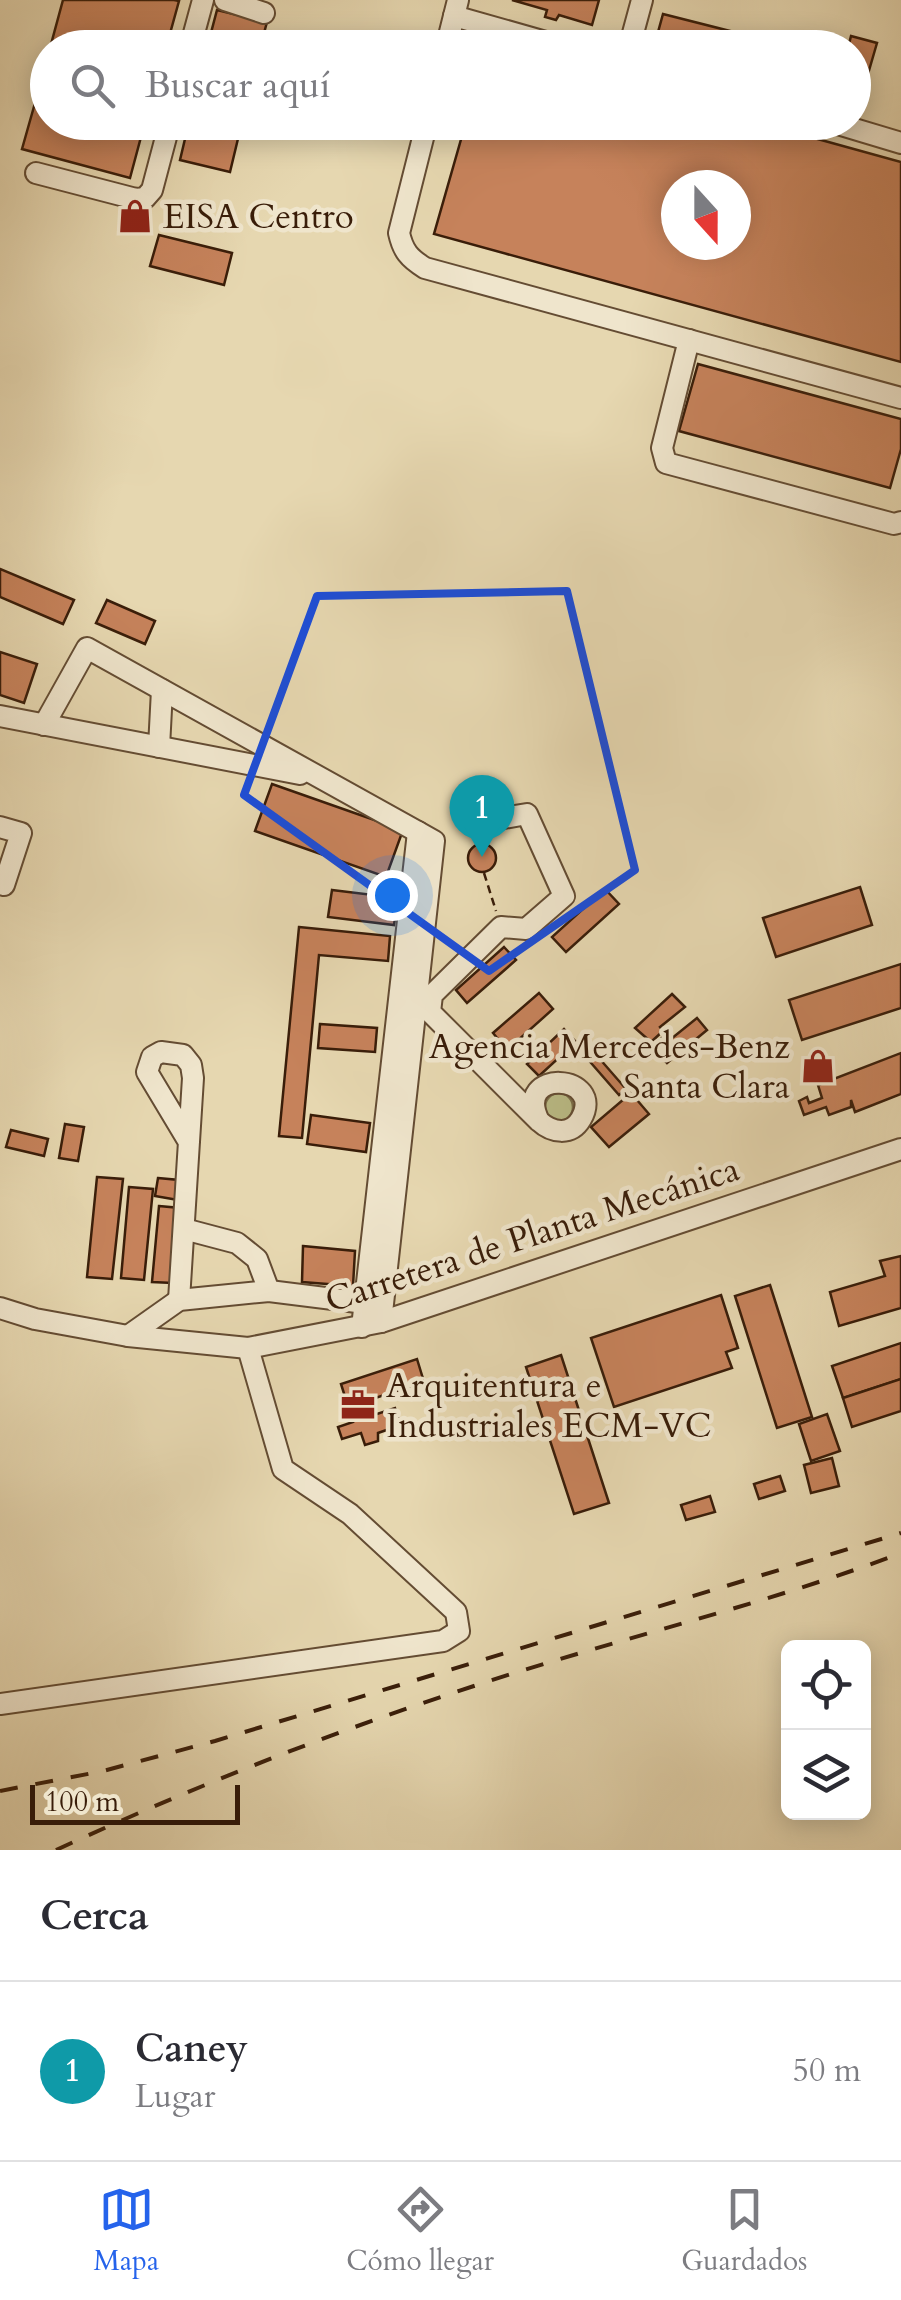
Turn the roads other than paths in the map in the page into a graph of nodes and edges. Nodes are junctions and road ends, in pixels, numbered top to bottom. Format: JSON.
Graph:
{"nodes":[{"id":1,"x":203,"y":0,"type":"edge"},
{"id":2,"x":225,"y":0,"type":"edge"},
{"id":3,"x":642,"y":0,"type":"edge"},
{"id":4,"x":457,"y":8,"type":"edge"},
{"id":5,"x":264,"y":13,"type":"dead end"},
{"id":6,"x":195,"y":30,"type":"edge"},
{"id":7,"x":518,"y":30,"type":"edge"},
{"id":8,"x":634,"y":30,"type":"edge"},
{"id":9,"x":871,"y":133,"type":"edge"},
{"id":10,"x":165,"y":140,"type":"edge"},
{"id":11,"x":422,"y":140,"type":"edge"},
{"id":12,"x":901,"y":142,"type":"edge"},
{"id":13,"x":36,"y":172,"type":"dead end"},
{"id":14,"x":690,"y":340,"type":"junction"},
{"id":15,"x":901,"y":398,"type":"edge"},
{"id":16,"x":901,"y":522,"type":"edge"},
{"id":17,"x":162,"y":690,"type":"junction"},
{"id":18,"x":0,"y":716,"type":"edge"},
{"id":19,"x":44,"y":725,"type":"junction"},
{"id":20,"x":160,"y":747,"type":"junction"},
{"id":21,"x":322,"y":778,"type":"junction"},
{"id":22,"x":486,"y":821,"type":"dead end"},
{"id":23,"x":0,"y":828,"type":"edge"},
{"id":24,"x":418,"y":832,"type":"junction"},
{"id":25,"x":1,"y":889,"type":"edge"},
{"id":26,"x":539,"y":1122,"type":"dead end"},
{"id":27,"x":189,"y":1142,"type":"dead end"},
{"id":28,"x":901,"y":1148,"type":"edge"},
{"id":29,"x":184,"y":1229,"type":"junction"},
{"id":30,"x":269,"y":1291,"type":"junction"},
{"id":31,"x":179,"y":1300,"type":"junction"},
{"id":32,"x":364,"y":1303,"type":"junction"},
{"id":33,"x":0,"y":1308,"type":"edge"},
{"id":34,"x":371,"y":1325,"type":"junction"},
{"id":35,"x":128,"y":1336,"type":"junction"},
{"id":36,"x":248,"y":1348,"type":"junction"},
{"id":37,"x":0,"y":1704,"type":"edge"}],
"edges":[{"from":1,"to":6,"type":"street"},
{"from":2,"to":5,"type":"street"},
{"from":3,"to":8,"type":"street"},
{"from":4,"to":7,"type":"street"},
{"from":9,"to":12,"type":"street"},
{"from":10,"to":13,"type":"street"},
{"from":11,"to":14,"type":"street"},
{"from":14,"to":15,"type":"street"},
{"from":14,"to":16,"type":"street"},
{"from":17,"to":19,"type":"street"},
{"from":17,"to":20,"type":"street"},
{"from":17,"to":21,"type":"street"},
{"from":18,"to":19,"type":"street"},
{"from":19,"to":20,"type":"street"},
{"from":20,"to":21,"type":"street"},
{"from":21,"to":24,"type":"street"},
{"from":22,"to":26,"type":"street"},
{"from":23,"to":25,"type":"street"},
{"from":24,"to":32,"type":"street"},
{"from":24,"to":34,"type":"street"},
{"from":27,"to":29,"type":"street"},
{"from":28,"to":34,"type":"street","name":"Carretera de Planta Mecánica"},
{"from":29,"to":30,"type":"street"},
{"from":29,"to":31,"type":"street"},
{"from":30,"to":31,"type":"street"},
{"from":30,"to":32,"type":"street"},
{"from":31,"to":35,"type":"street"},
{"from":32,"to":34,"type":"street"},
{"from":33,"to":35,"type":"street","name":"Carretera de Planta Mecánica"},
{"from":34,"to":36,"type":"street","name":"Carretera de Planta Mecánica"},
{"from":35,"to":36,"type":"street","name":"Carretera de Planta Mecánica"},
{"from":36,"to":37,"type":"street"}]}
